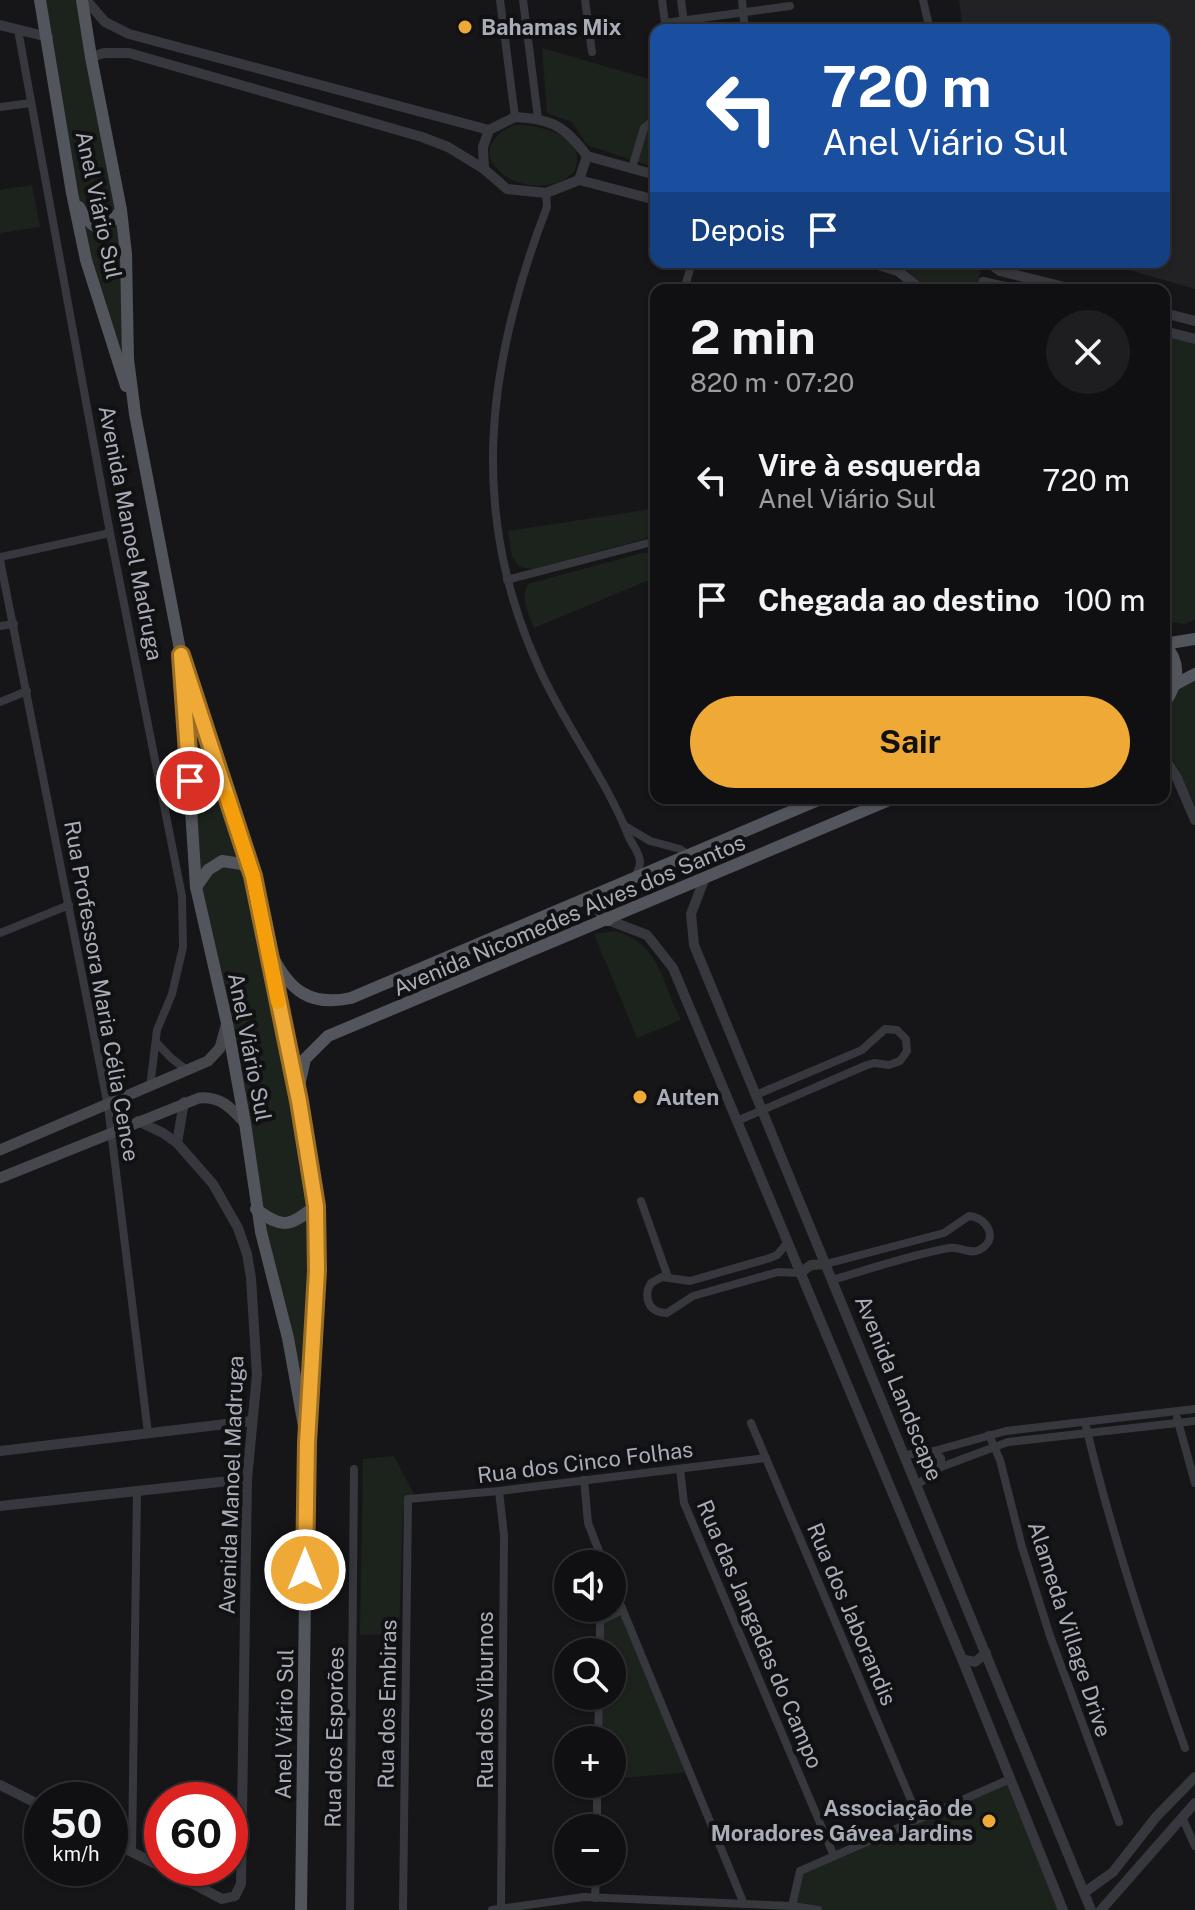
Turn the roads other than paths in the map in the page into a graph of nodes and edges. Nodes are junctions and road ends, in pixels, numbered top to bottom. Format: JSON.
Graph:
{"nodes":[{"id":1,"x":40,"y":0,"type":"edge"},
{"id":2,"x":84,"y":0,"type":"edge"},
{"id":3,"x":500,"y":0,"type":"edge"},
{"id":4,"x":523,"y":0,"type":"edge"},
{"id":5,"x":585,"y":0,"type":"edge"},
{"id":6,"x":662,"y":0,"type":"edge"},
{"id":7,"x":681,"y":0,"type":"edge"},
{"id":8,"x":742,"y":0,"type":"edge"},
{"id":9,"x":923,"y":0,"type":"edge"},
{"id":10,"x":790,"y":6,"type":"dead end"},
{"id":11,"x":743,"y":12,"type":"junction"},
{"id":12,"x":665,"y":24,"type":"edge"},
{"id":13,"x":684,"y":24,"type":"edge"},
{"id":14,"x":689,"y":24,"type":"edge"},
{"id":15,"x":744,"y":24,"type":"edge"},
{"id":16,"x":929,"y":24,"type":"edge"},
{"id":17,"x":0,"y":25,"type":"edge"},
{"id":18,"x":18,"y":30,"type":"junction"},
{"id":19,"x":48,"y":37,"type":"junction"},
{"id":20,"x":592,"y":52,"type":"dead end"},
{"id":21,"x":91,"y":57,"type":"junction"},
{"id":22,"x":31,"y":103,"type":"junction"},
{"id":23,"x":0,"y":107,"type":"edge"},
{"id":24,"x":515,"y":117,"type":"junction"},
{"id":25,"x":538,"y":118,"type":"junction"},
{"id":26,"x":650,"y":123,"type":"edge"},
{"id":27,"x":489,"y":130,"type":"junction"},
{"id":28,"x":587,"y":156,"type":"junction"},
{"id":29,"x":632,"y":168,"type":"junction"},
{"id":30,"x":484,"y":169,"type":"junction"},
{"id":31,"x":650,"y":173,"type":"edge"},
{"id":32,"x":579,"y":180,"type":"junction"},
{"id":33,"x":72,"y":193,"type":"junction"},
{"id":34,"x":546,"y":193,"type":"junction"},
{"id":35,"x":650,"y":198,"type":"edge"},
{"id":36,"x":121,"y":210,"type":"junction"},
{"id":37,"x":899,"y":268,"type":"edge"},
{"id":38,"x":996,"y":268,"type":"edge"},
{"id":39,"x":916,"y":284,"type":"edge"},
{"id":40,"x":1052,"y":284,"type":"edge"},
{"id":41,"x":1170,"y":315,"type":"edge"},
{"id":42,"x":1195,"y":321,"type":"edge"},
{"id":43,"x":1170,"y":332,"type":"edge"},
{"id":44,"x":1195,"y":339,"type":"edge"},
{"id":45,"x":135,"y":414,"type":"junction"},
{"id":46,"x":110,"y":533,"type":"junction"},
{"id":47,"x":650,"y":543,"type":"edge"},
{"id":48,"x":0,"y":558,"type":"edge"},
{"id":49,"x":507,"y":580,"type":"junction"},
{"id":50,"x":11,"y":611,"type":"junction"},
{"id":51,"x":0,"y":613,"type":"edge"},
{"id":52,"x":14,"y":624,"type":"junction"},
{"id":53,"x":0,"y":626,"type":"edge"},
{"id":54,"x":1195,"y":639,"type":"edge"},
{"id":55,"x":1170,"y":643,"type":"edge"},
{"id":56,"x":1170,"y":652,"type":"edge"},
{"id":57,"x":181,"y":655,"type":"junction"},
{"id":58,"x":1195,"y":674,"type":"edge"},
{"id":59,"x":1174,"y":685,"type":"junction"},
{"id":60,"x":27,"y":691,"type":"junction"},
{"id":61,"x":1170,"y":693,"type":"edge"},
{"id":62,"x":0,"y":702,"type":"edge"},
{"id":63,"x":1170,"y":767,"type":"edge"},
{"id":64,"x":795,"y":804,"type":"edge"},
{"id":65,"x":878,"y":804,"type":"edge"},
{"id":66,"x":1195,"y":820,"type":"edge"},
{"id":67,"x":625,"y":826,"type":"junction"},
{"id":68,"x":689,"y":856,"type":"junction"},
{"id":69,"x":253,"y":876,"type":"junction"},
{"id":70,"x":634,"y":879,"type":"junction"},
{"id":71,"x":704,"y":880,"type":"junction"},
{"id":72,"x":196,"y":887,"type":"junction"},
{"id":73,"x":602,"y":894,"type":"junction"},
{"id":74,"x":69,"y":905,"type":"junction"},
{"id":75,"x":608,"y":920,"type":"junction"},
{"id":76,"x":0,"y":933,"type":"edge"},
{"id":77,"x":265,"y":940,"type":"junction"},
{"id":78,"x":227,"y":1023,"type":"junction"},
{"id":79,"x":156,"y":1041,"type":"junction"},
{"id":80,"x":188,"y":1071,"type":"junction"},
{"id":81,"x":797,"y":1078,"type":"junction"},
{"id":82,"x":150,"y":1087,"type":"junction"},
{"id":83,"x":804,"y":1093,"type":"junction"},
{"id":84,"x":756,"y":1095,"type":"junction"},
{"id":85,"x":299,"y":1101,"type":"junction"},
{"id":86,"x":184,"y":1102,"type":"junction"},
{"id":87,"x":108,"y":1106,"type":"junction"},
{"id":88,"x":762,"y":1111,"type":"junction"},
{"id":89,"x":138,"y":1121,"type":"junction"},
{"id":90,"x":737,"y":1121,"type":"junction"},
{"id":91,"x":245,"y":1123,"type":"junction"},
{"id":92,"x":112,"y":1131,"type":"junction"},
{"id":93,"x":177,"y":1143,"type":"junction"},
{"id":94,"x":0,"y":1150,"type":"edge"},
{"id":95,"x":0,"y":1178,"type":"edge"},
{"id":96,"x":641,"y":1201,"type":"dead end"},
{"id":97,"x":316,"y":1206,"type":"junction"},
{"id":98,"x":256,"y":1209,"type":"junction"},
{"id":99,"x":787,"y":1243,"type":"junction"},
{"id":100,"x":874,"y":1251,"type":"junction"},
{"id":101,"x":826,"y":1264,"type":"junction"},
{"id":102,"x":878,"y":1267,"type":"junction"},
{"id":103,"x":735,"y":1268,"type":"junction"},
{"id":104,"x":800,"y":1273,"type":"junction"},
{"id":105,"x":668,"y":1277,"type":"junction"},
{"id":106,"x":832,"y":1280,"type":"junction"},
{"id":107,"x":739,"y":1283,"type":"junction"},
{"id":108,"x":1195,"y":1409,"type":"edge"},
{"id":109,"x":1175,"y":1411,"type":"junction"},
{"id":110,"x":251,"y":1421,"type":"junction"},
{"id":111,"x":1195,"y":1421,"type":"edge"},
{"id":112,"x":1085,"y":1422,"type":"junction"},
{"id":113,"x":751,"y":1423,"type":"dead end"},
{"id":114,"x":1178,"y":1423,"type":"junction"},
{"id":115,"x":148,"y":1433,"type":"junction"},
{"id":116,"x":1088,"y":1433,"type":"junction"},
{"id":117,"x":989,"y":1435,"type":"junction"},
{"id":118,"x":307,"y":1443,"type":"junction"},
{"id":119,"x":993,"y":1446,"type":"junction"},
{"id":120,"x":0,"y":1451,"type":"edge"},
{"id":121,"x":934,"y":1451,"type":"junction"},
{"id":122,"x":905,"y":1455,"type":"junction"},
{"id":123,"x":766,"y":1458,"type":"junction"},
{"id":124,"x":941,"y":1467,"type":"junction"},
{"id":125,"x":354,"y":1469,"type":"dead end"},
{"id":126,"x":680,"y":1469,"type":"junction"},
{"id":127,"x":247,"y":1479,"type":"junction"},
{"id":128,"x":584,"y":1480,"type":"junction"},
{"id":129,"x":1195,"y":1483,"type":"edge"},
{"id":130,"x":917,"y":1485,"type":"junction"},
{"id":131,"x":137,"y":1491,"type":"junction"},
{"id":132,"x":499,"y":1491,"type":"junction"},
{"id":133,"x":408,"y":1499,"type":"joint"},
{"id":134,"x":0,"y":1506,"type":"edge"},
{"id":135,"x":599,"y":1550,"type":"edge"},
{"id":136,"x":626,"y":1620,"type":"edge"},
{"id":137,"x":986,"y":1653,"type":"junction"},
{"id":138,"x":962,"y":1659,"type":"junction"},
{"id":139,"x":1185,"y":1748,"type":"dead end"},
{"id":140,"x":1195,"y":1777,"type":"edge"},
{"id":141,"x":1010,"y":1779,"type":"junction"},
{"id":142,"x":243,"y":1782,"type":"edge"},
{"id":143,"x":0,"y":1785,"type":"edge"},
{"id":144,"x":24,"y":1797,"type":"edge"},
{"id":145,"x":1170,"y":1803,"type":"junction"},
{"id":146,"x":1195,"y":1803,"type":"edge"},
{"id":147,"x":1182,"y":1817,"type":"junction"},
{"id":148,"x":919,"y":1819,"type":"junction"},
{"id":149,"x":1119,"y":1822,"type":"dead end"},
{"id":150,"x":1195,"y":1846,"type":"edge"},
{"id":151,"x":128,"y":1850,"type":"edge"},
{"id":152,"x":132,"y":1852,"type":"junction"},
{"id":153,"x":834,"y":1856,"type":"junction"},
{"id":154,"x":144,"y":1858,"type":"edge"},
{"id":155,"x":197,"y":1886,"type":"edge"},
{"id":156,"x":240,"y":1886,"type":"edge"},
{"id":157,"x":595,"y":1886,"type":"edge"},
{"id":158,"x":1085,"y":1892,"type":"junction"},
{"id":159,"x":595,"y":1898,"type":"junction"},
{"id":160,"x":744,"y":1904,"type":"junction"},
{"id":161,"x":792,"y":1906,"type":"junction"},
{"id":162,"x":497,"y":1909,"type":"edge"},
{"id":163,"x":301,"y":1910,"type":"edge"},
{"id":164,"x":350,"y":1910,"type":"edge"},
{"id":165,"x":403,"y":1910,"type":"edge"},
{"id":166,"x":818,"y":1910,"type":"edge"},
{"id":167,"x":1063,"y":1910,"type":"edge"},
{"id":168,"x":1091,"y":1910,"type":"edge"},
{"id":169,"x":1101,"y":1910,"type":"edge"}],
"edges":[{"from":1,"to":19,"type":"main road","name":"Anel Viário Sul"},
{"from":2,"to":21,"type":"main road","name":"Anel Viário Sul"},
{"from":2,"to":27,"type":"street"},
{"from":3,"to":24,"type":"street"},
{"from":4,"to":25,"type":"street"},
{"from":5,"to":20,"type":"street"},
{"from":6,"to":12,"type":"street"},
{"from":7,"to":13,"type":"street"},
{"from":8,"to":11,"type":"street"},
{"from":9,"to":16,"type":"street"},
{"from":10,"to":11,"type":"street"},
{"from":11,"to":14,"type":"street"},
{"from":11,"to":15,"type":"street"},
{"from":17,"to":18,"type":"street"},
{"from":18,"to":19,"type":"street"},
{"from":18,"to":22,"type":"street","name":"Avenida Manoel Madruga"},
{"from":19,"to":33,"type":"main road","name":"Anel Viário Sul"},
{"from":21,"to":30,"type":"street"},
{"from":21,"to":36,"type":"main road","name":"Anel Viário Sul"},
{"from":22,"to":23,"type":"street"},
{"from":22,"to":46,"type":"street","name":"Avenida Manoel Madruga"},
{"from":24,"to":25,"type":"street"},
{"from":24,"to":27,"type":"street"},
{"from":25,"to":28,"type":"street"},
{"from":26,"to":29,"type":"street"},
{"from":27,"to":30,"type":"street"},
{"from":28,"to":29,"type":"street"},
{"from":28,"to":32,"type":"street"},
{"from":29,"to":31,"type":"street"},
{"from":30,"to":34,"type":"street"},
{"from":32,"to":34,"type":"street"},
{"from":32,"to":35,"type":"street"},
{"from":33,"to":36,"type":"main road"},
{"from":33,"to":45,"type":"main road","name":"Anel Viário Sul"},
{"from":34,"to":49,"type":"street"},
{"from":36,"to":45,"type":"main road","name":"Anel Viário Sul"},
{"from":37,"to":39,"type":"street"},
{"from":38,"to":40,"type":"street"},
{"from":41,"to":42,"type":"street"},
{"from":43,"to":44,"type":"street"},
{"from":45,"to":57,"type":"main road","name":"Anel Viário Sul"},
{"from":46,"to":48,"type":"street"},
{"from":46,"to":79,"type":"street","name":"Avenida Manoel Madruga"},
{"from":47,"to":49,"type":"street"},
{"from":48,"to":50,"type":"street","name":"Rua Professora Maria Célia Cence"},
{"from":49,"to":67,"type":"street"},
{"from":50,"to":51,"type":"street"},
{"from":50,"to":52,"type":"street","name":"Rua Professora Maria Célia Cence"},
{"from":52,"to":53,"type":"street"},
{"from":52,"to":60,"type":"street","name":"Rua Professora Maria Célia Cence"},
{"from":54,"to":55,"type":"main road"},
{"from":56,"to":59,"type":"main road"},
{"from":57,"to":69,"type":"main road","name":"Anel Viário Sul"},
{"from":57,"to":72,"type":"main road","name":"Anel Viário Sul"},
{"from":58,"to":59,"type":"main road"},
{"from":59,"to":61,"type":"main road"},
{"from":60,"to":62,"type":"street"},
{"from":60,"to":74,"type":"street","name":"Rua Professora Maria Célia Cence"},
{"from":63,"to":66,"type":"street"},
{"from":64,"to":68,"type":"main road","name":"Avenida Nicomedes Alves dos Santos"},
{"from":65,"to":71,"type":"main road","name":"Avenida Nicomedes Alves dos Santos"},
{"from":67,"to":68,"type":"street"},
{"from":67,"to":70,"type":"street"},
{"from":68,"to":70,"type":"main road","name":"Avenida Nicomedes Alves dos Santos"},
{"from":69,"to":72,"type":"main road"},
{"from":69,"to":77,"type":"main road","name":"Anel Viário Sul"},
{"from":70,"to":73,"type":"main road","name":"Avenida Nicomedes Alves dos Santos"},
{"from":71,"to":75,"type":"main road","name":"Avenida Nicomedes Alves dos Santos"},
{"from":71,"to":84,"type":"street","name":"Avenida Landscape"},
{"from":72,"to":78,"type":"main road","name":"Anel Viário Sul"},
{"from":73,"to":75,"type":"main road"},
{"from":73,"to":77,"type":"main road","name":"Avenida Nicomedes Alves dos Santos"},
{"from":74,"to":76,"type":"street"},
{"from":74,"to":87,"type":"street","name":"Rua Professora Maria Célia Cence"},
{"from":75,"to":85,"type":"main road","name":"Avenida Nicomedes Alves dos Santos"},
{"from":75,"to":90,"type":"street","name":"Avenida Landscape"},
{"from":77,"to":85,"type":"main road","name":"Anel Viário Sul"},
{"from":78,"to":80,"type":"main road"},
{"from":78,"to":91,"type":"main road","name":"Anel Viário Sul"},
{"from":79,"to":80,"type":"street"},
{"from":79,"to":82,"type":"street","name":"Avenida Manoel Madruga"},
{"from":80,"to":82,"type":"main road"},
{"from":81,"to":83,"type":"street"},
{"from":81,"to":83,"type":"street"},
{"from":81,"to":84,"type":"street"},
{"from":82,"to":87,"type":"main road"},
{"from":83,"to":88,"type":"street"},
{"from":84,"to":88,"type":"street","name":"Avenida Landscape"},
{"from":85,"to":97,"type":"main road","name":"Anel Viário Sul"},
{"from":86,"to":89,"type":"main road"},
{"from":86,"to":91,"type":"main road"},
{"from":86,"to":93,"type":"street"},
{"from":87,"to":92,"type":"street","name":"Rua Professora Maria Célia Cence"},
{"from":87,"to":94,"type":"main road"},
{"from":88,"to":90,"type":"street"},
{"from":88,"to":101,"type":"street","name":"Avenida Landscape"},
{"from":89,"to":92,"type":"main road"},
{"from":89,"to":93,"type":"street","name":"Avenida Manoel Madruga"},
{"from":90,"to":99,"type":"street","name":"Avenida Landscape"},
{"from":91,"to":98,"type":"main road","name":"Anel Viário Sul"},
{"from":92,"to":95,"type":"main road"},
{"from":92,"to":115,"type":"street","name":"Rua Professora Maria Célia Cence"},
{"from":93,"to":110,"type":"street","name":"Avenida Manoel Madruga"},
{"from":96,"to":105,"type":"street"},
{"from":97,"to":98,"type":"main road"},
{"from":97,"to":118,"type":"main road","name":"Anel Viário Sul"},
{"from":98,"to":118,"type":"main road","name":"Anel Viário Sul"},
{"from":99,"to":103,"type":"street"},
{"from":99,"to":104,"type":"street","name":"Avenida Landscape"},
{"from":100,"to":101,"type":"street"},
{"from":100,"to":102,"type":"street"},
{"from":100,"to":102,"type":"street"},
{"from":101,"to":104,"type":"street"},
{"from":101,"to":106,"type":"street","name":"Avenida Landscape"},
{"from":102,"to":106,"type":"street"},
{"from":103,"to":105,"type":"street"},
{"from":103,"to":107,"type":"street"},
{"from":104,"to":107,"type":"street"},
{"from":104,"to":138,"type":"street","name":"Avenida Landscape"},
{"from":105,"to":107,"type":"street"},
{"from":106,"to":122,"type":"street","name":"Avenida Landscape"},
{"from":108,"to":109,"type":"street"},
{"from":109,"to":112,"type":"street"},
{"from":109,"to":114,"type":"street"},
{"from":110,"to":115,"type":"street"},
{"from":110,"to":127,"type":"street","name":"Avenida Manoel Madruga"},
{"from":111,"to":114,"type":"street"},
{"from":112,"to":116,"type":"street"},
{"from":112,"to":117,"type":"street"},
{"from":113,"to":123,"type":"street","name":"Rua dos Jaborandis"},
{"from":114,"to":116,"type":"street"},
{"from":114,"to":129,"type":"street"},
{"from":115,"to":120,"type":"street"},
{"from":116,"to":119,"type":"street"},
{"from":116,"to":139,"type":"street"},
{"from":117,"to":119,"type":"street","name":"Alameda Village Drive"},
{"from":117,"to":121,"type":"street"},
{"from":118,"to":163,"type":"main road","name":"Anel Viário Sul"},
{"from":119,"to":124,"type":"street"},
{"from":119,"to":149,"type":"street","name":"Alameda Village Drive"},
{"from":121,"to":122,"type":"street"},
{"from":121,"to":124,"type":"street"},
{"from":122,"to":130,"type":"street","name":"Avenida Landscape"},
{"from":123,"to":126,"type":"street","name":"Rua dos Cinco Folhas"},
{"from":123,"to":148,"type":"street","name":"Rua dos Jaborandis"},
{"from":124,"to":130,"type":"street"},
{"from":125,"to":164,"type":"street","name":"Rua dos Esporões"},
{"from":126,"to":128,"type":"street","name":"Rua dos Cinco Folhas"},
{"from":126,"to":153,"type":"street","name":"Rua das Jangadas do Campo"},
{"from":127,"to":131,"type":"street"},
{"from":127,"to":142,"type":"street","name":"Avenida Manoel Madruga"},
{"from":128,"to":132,"type":"street","name":"Rua dos Cinco Folhas"},
{"from":128,"to":135,"type":"street"},
{"from":130,"to":137,"type":"street","name":"Avenida Landscape"},
{"from":131,"to":134,"type":"street"},
{"from":131,"to":152,"type":"street"},
{"from":132,"to":133,"type":"street","name":"Rua dos Cinco Folhas"},
{"from":132,"to":162,"type":"street","name":"Rua dos Viburnos"},
{"from":133,"to":165,"type":"street","name":"Rua dos Embiras"},
{"from":136,"to":160,"type":"street"},
{"from":137,"to":138,"type":"street"},
{"from":137,"to":158,"type":"street","name":"Avenida Landscape"},
{"from":138,"to":141,"type":"street","name":"Avenida Landscape"},
{"from":140,"to":145,"type":"street"},
{"from":141,"to":148,"type":"street"},
{"from":141,"to":167,"type":"street","name":"Avenida Landscape"},
{"from":143,"to":144,"type":"street"},
{"from":145,"to":147,"type":"street"},
{"from":145,"to":158,"type":"street"},
{"from":146,"to":147,"type":"street"},
{"from":147,"to":150,"type":"street"},
{"from":147,"to":169,"type":"street"},
{"from":148,"to":153,"type":"street"},
{"from":151,"to":152,"type":"street"},
{"from":152,"to":154,"type":"street"},
{"from":153,"to":161,"type":"street"},
{"from":155,"to":156,"type":"street","name":"Avenida Manoel Madruga"},
{"from":157,"to":159,"type":"street"},
{"from":158,"to":168,"type":"street","name":"Avenida Landscape"},
{"from":159,"to":160,"type":"street"},
{"from":159,"to":162,"type":"street"},
{"from":160,"to":161,"type":"street"},
{"from":161,"to":166,"type":"street"}]}
